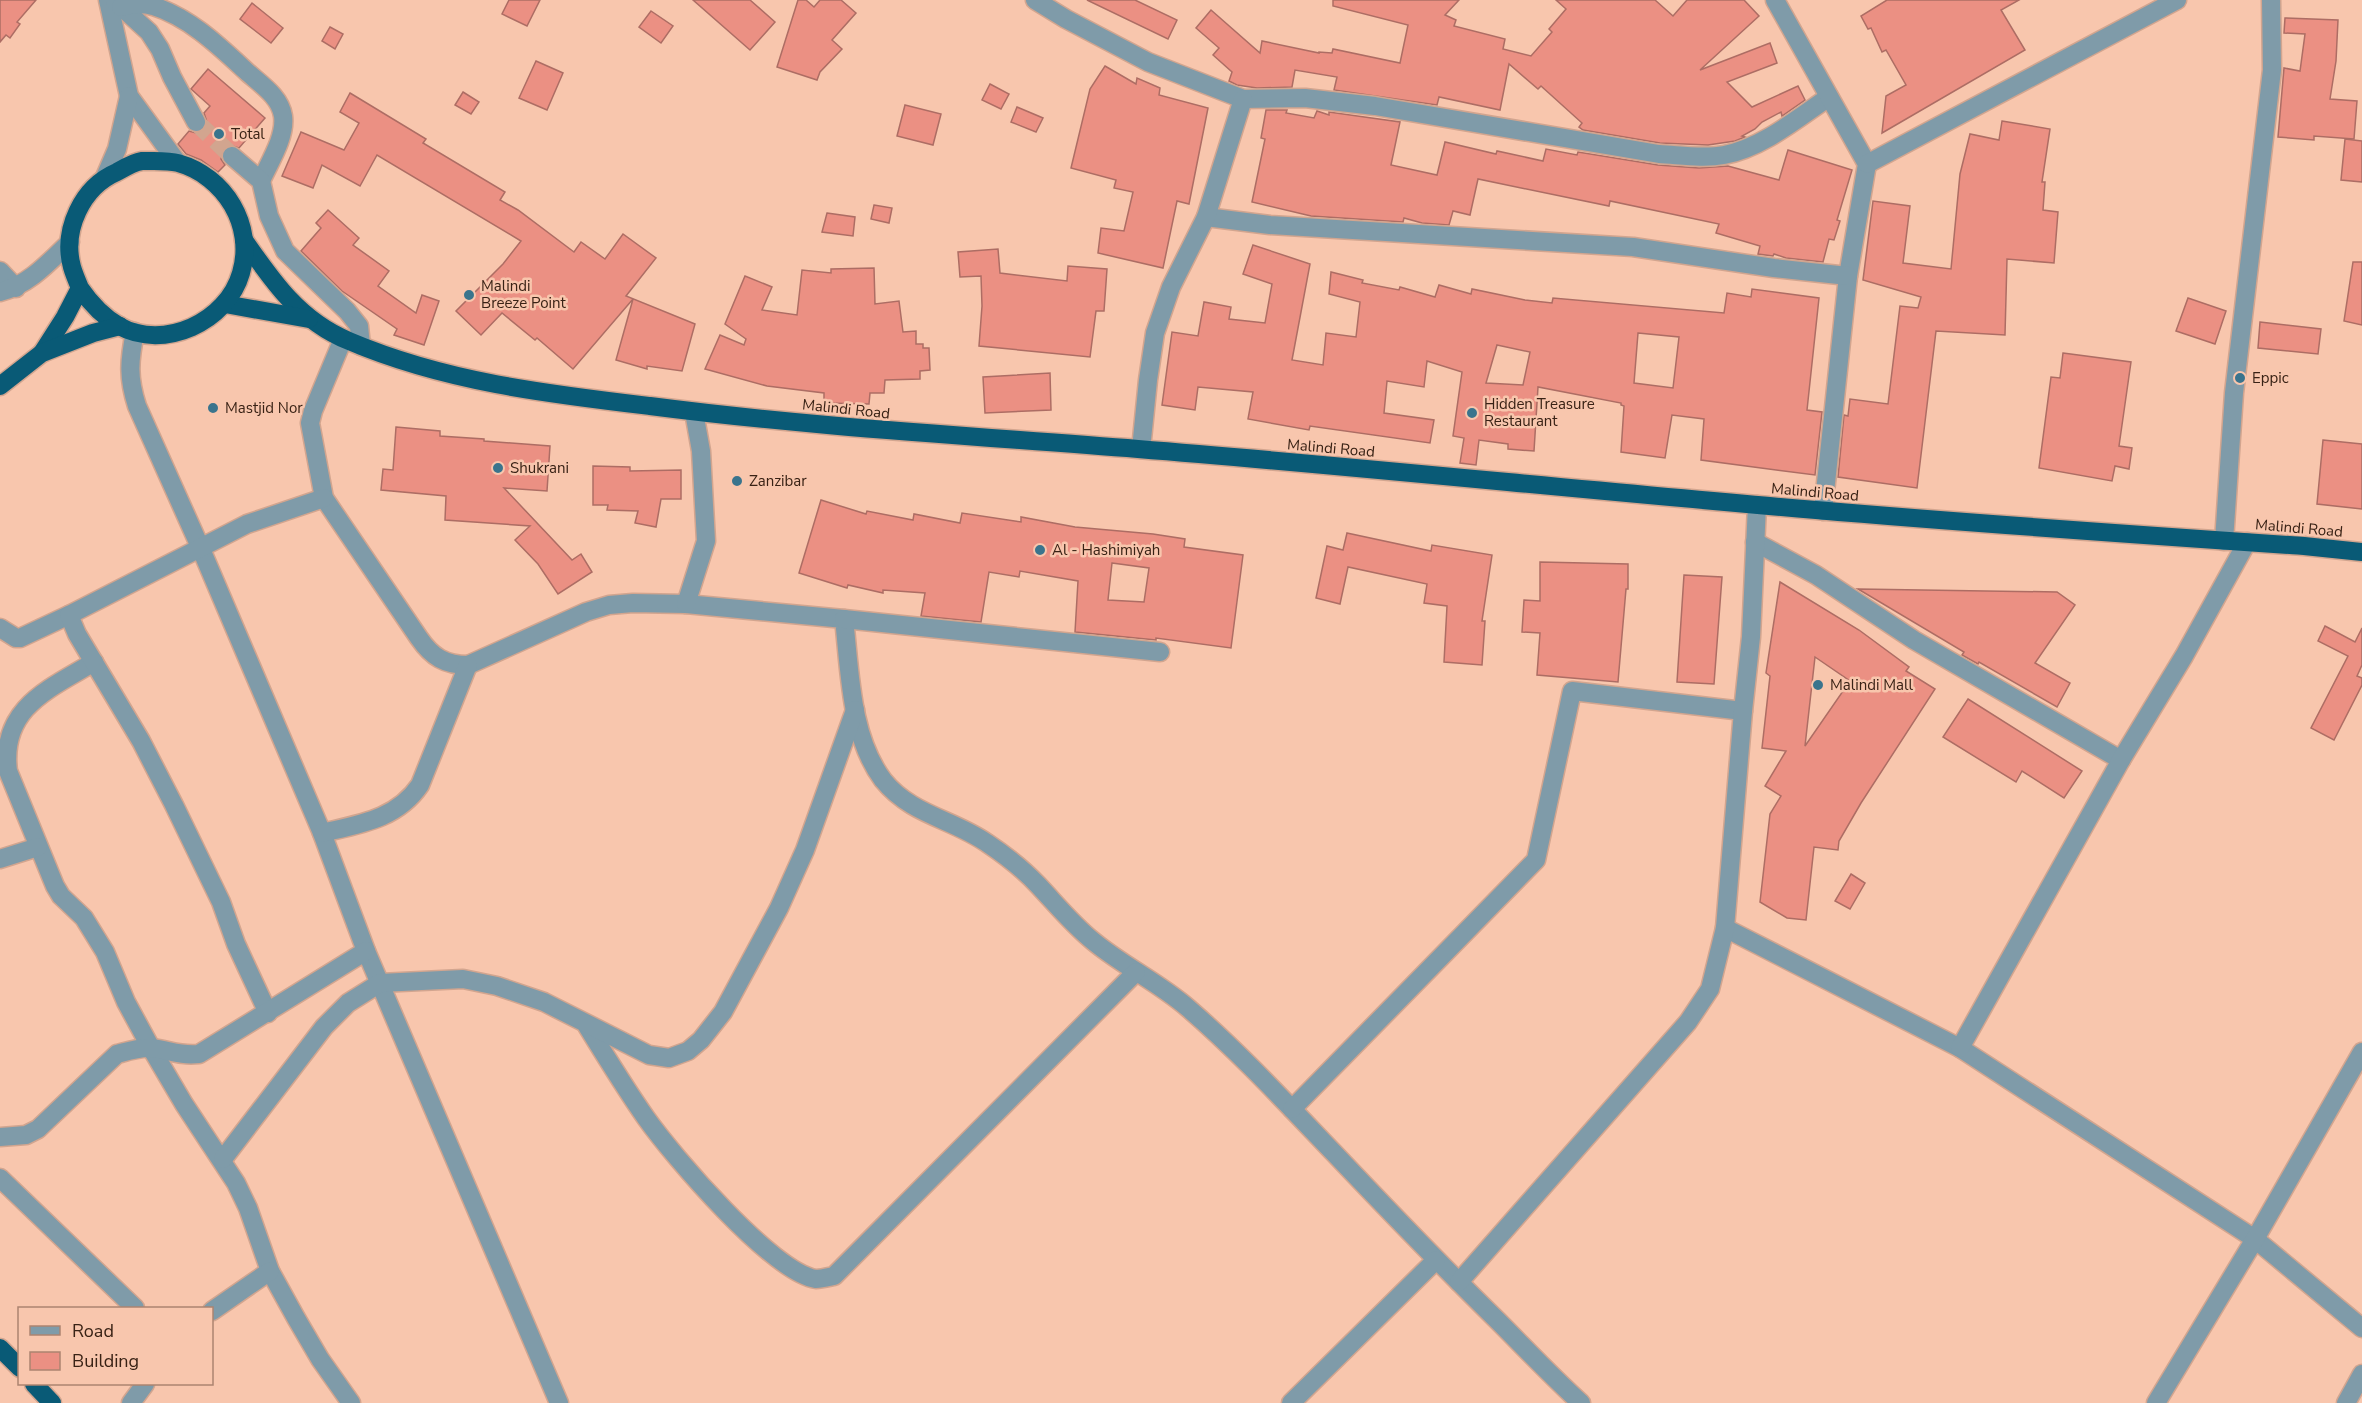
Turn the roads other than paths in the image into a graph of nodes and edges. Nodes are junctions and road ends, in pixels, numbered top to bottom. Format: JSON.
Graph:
{"nodes":[{"id":1,"x":1035,"y":0,"type":"edge"},
{"id":2,"x":1775,"y":0,"type":"edge"},
{"id":3,"x":2177,"y":0,"type":"edge"},
{"id":4,"x":2271,"y":0,"type":"edge"},
{"id":5,"x":114,"y":2,"type":"edge"},
{"id":6,"x":129,"y":96,"type":"junction"},
{"id":7,"x":1829,"y":97,"type":"junction"},
{"id":8,"x":1243,"y":99,"type":"junction"},
{"id":9,"x":196,"y":122,"type":"tunnel mouth"},
{"id":10,"x":232,"y":156,"type":"tunnel mouth"},
{"id":11,"x":177,"y":162,"type":"junction"},
{"id":12,"x":1867,"y":164,"type":"junction"},
{"id":13,"x":105,"y":177,"type":"junction"},
{"id":14,"x":261,"y":181,"type":"junction"},
{"id":15,"x":1206,"y":217,"type":"junction"},
{"id":16,"x":244,"y":240,"type":"junction"},
{"id":17,"x":70,"y":242,"type":"junction"},
{"id":18,"x":0,"y":271,"type":"edge"},
{"id":19,"x":1848,"y":276,"type":"junction"},
{"id":20,"x":80,"y":288,"type":"junction"},
{"id":21,"x":8,"y":290,"type":"edge"},
{"id":22,"x":225,"y":304,"type":"junction"},
{"id":23,"x":309,"y":319,"type":"junction"},
{"id":24,"x":127,"y":329,"type":"junction"},
{"id":25,"x":343,"y":339,"type":"junction"},
{"id":26,"x":361,"y":346,"type":"junction"},
{"id":27,"x":42,"y":353,"type":"junction"},
{"id":28,"x":0,"y":386,"type":"edge"},
{"id":29,"x":694,"y":412,"type":"junction"},
{"id":30,"x":1141,"y":449,"type":"junction"},
{"id":31,"x":324,"y":498,"type":"junction"},
{"id":32,"x":1757,"y":505,"type":"junction"},
{"id":33,"x":1823,"y":511,"type":"junction"},
{"id":34,"x":2224,"y":541,"type":"junction"},
{"id":35,"x":1755,"y":542,"type":"junction"},
{"id":36,"x":2247,"y":542,"type":"junction"},
{"id":37,"x":201,"y":549,"type":"junction"},
{"id":38,"x":2362,"y":552,"type":"edge"},
{"id":39,"x":686,"y":604,"type":"junction"},
{"id":40,"x":69,"y":615,"type":"junction"},
{"id":41,"x":844,"y":619,"type":"junction"},
{"id":42,"x":0,"y":628,"type":"edge"},
{"id":43,"x":1160,"y":652,"type":"dead end"},
{"id":44,"x":94,"y":662,"type":"junction"},
{"id":45,"x":468,"y":665,"type":"junction"},
{"id":46,"x":855,"y":710,"type":"junction"},
{"id":47,"x":1743,"y":711,"type":"junction"},
{"id":48,"x":2121,"y":760,"type":"junction"},
{"id":49,"x":322,"y":833,"type":"junction"},
{"id":50,"x":38,"y":847,"type":"junction"},
{"id":51,"x":0,"y":859,"type":"edge"},
{"id":52,"x":1725,"y":928,"type":"junction"},
{"id":53,"x":366,"y":951,"type":"junction"},
{"id":54,"x":1136,"y":972,"type":"junction"},
{"id":55,"x":380,"y":983,"type":"junction"},
{"id":56,"x":268,"y":1013,"type":"junction"},
{"id":57,"x":587,"y":1025,"type":"junction"},
{"id":58,"x":1960,"y":1047,"type":"junction"},
{"id":59,"x":151,"y":1048,"type":"junction"},
{"id":60,"x":2360,"y":1059,"type":"edge"},
{"id":61,"x":1292,"y":1109,"type":"junction"},
{"id":62,"x":4,"y":1132,"type":"edge"},
{"id":63,"x":223,"y":1159,"type":"junction"},
{"id":64,"x":0,"y":1178,"type":"edge"},
{"id":65,"x":2255,"y":1239,"type":"junction"},
{"id":66,"x":1436,"y":1260,"type":"junction"},
{"id":67,"x":270,"y":1271,"type":"junction"},
{"id":68,"x":1459,"y":1282,"type":"junction"},
{"id":69,"x":134,"y":1307,"type":"edge"},
{"id":70,"x":213,"y":1310,"type":"edge"},
{"id":71,"x":2362,"y":1328,"type":"edge"},
{"id":72,"x":0,"y":1348,"type":"edge"},
{"id":73,"x":18,"y":1366,"type":"edge"},
{"id":74,"x":2362,"y":1374,"type":"edge"},
{"id":75,"x":36,"y":1385,"type":"edge"},
{"id":76,"x":144,"y":1385,"type":"edge"},
{"id":77,"x":52,"y":1403,"type":"edge"},
{"id":78,"x":131,"y":1403,"type":"edge"},
{"id":79,"x":351,"y":1403,"type":"edge"},
{"id":80,"x":559,"y":1403,"type":"edge"},
{"id":81,"x":1291,"y":1403,"type":"edge"},
{"id":82,"x":1581,"y":1403,"type":"edge"},
{"id":83,"x":2156,"y":1403,"type":"edge"},
{"id":84,"x":2346,"y":1403,"type":"edge"}],
"edges":[{"from":1,"to":8,"type":"street"},
{"from":2,"to":7,"type":"street"},
{"from":3,"to":12,"type":"street"},
{"from":4,"to":34,"type":"street"},
{"from":5,"to":6,"type":"street"},
{"from":5,"to":9,"type":"street"},
{"from":5,"to":14,"type":"street"},
{"from":6,"to":11,"type":"street"},
{"from":6,"to":13,"type":"street"},
{"from":7,"to":8,"type":"street"},
{"from":7,"to":12,"type":"street"},
{"from":8,"to":15,"type":"street"},
{"from":10,"to":14,"type":"street"},
{"from":11,"to":13,"type":"highway"},
{"from":11,"to":16,"type":"highway"},
{"from":12,"to":19,"type":"street"},
{"from":13,"to":17,"type":"highway"},
{"from":14,"to":26,"type":"street"},
{"from":15,"to":19,"type":"street"},
{"from":15,"to":30,"type":"street"},
{"from":16,"to":22,"type":"highway"},
{"from":16,"to":23,"type":"highway","name":"Malindi Road"},
{"from":17,"to":20,"type":"highway"},
{"from":17,"to":21,"type":"street"},
{"from":18,"to":21,"type":"street"},
{"from":19,"to":33,"type":"street"},
{"from":20,"to":24,"type":"highway"},
{"from":20,"to":27,"type":"highway"},
{"from":22,"to":23,"type":"highway","name":"Malindi Road"},
{"from":22,"to":24,"type":"highway"},
{"from":23,"to":25,"type":"highway","name":"Malindi Road"},
{"from":24,"to":27,"type":"highway"},
{"from":24,"to":37,"type":"street"},
{"from":25,"to":26,"type":"highway","name":"Malindi Road"},
{"from":25,"to":31,"type":"street"},
{"from":26,"to":29,"type":"highway","name":"Malindi Road"},
{"from":27,"to":28,"type":"highway"},
{"from":29,"to":30,"type":"highway","name":"Malindi Road"},
{"from":29,"to":39,"type":"street"},
{"from":30,"to":32,"type":"highway","name":"Malindi Road"},
{"from":31,"to":37,"type":"street"},
{"from":31,"to":45,"type":"street"},
{"from":32,"to":33,"type":"highway","name":"Malindi Road"},
{"from":32,"to":35,"type":"street"},
{"from":33,"to":34,"type":"highway","name":"Malindi Road"},
{"from":34,"to":36,"type":"highway","name":"Malindi Road"},
{"from":35,"to":47,"type":"street"},
{"from":35,"to":48,"type":"street"},
{"from":36,"to":38,"type":"highway","name":"Malindi Road"},
{"from":36,"to":48,"type":"street"},
{"from":37,"to":40,"type":"street"},
{"from":37,"to":49,"type":"street"},
{"from":39,"to":41,"type":"street"},
{"from":39,"to":45,"type":"street"},
{"from":40,"to":42,"type":"street"},
{"from":40,"to":44,"type":"street"},
{"from":41,"to":43,"type":"street"},
{"from":41,"to":46,"type":"street"},
{"from":44,"to":50,"type":"street"},
{"from":44,"to":56,"type":"street"},
{"from":45,"to":49,"type":"street"},
{"from":46,"to":54,"type":"street"},
{"from":46,"to":57,"type":"street"},
{"from":47,"to":52,"type":"street"},
{"from":47,"to":61,"type":"street"},
{"from":48,"to":58,"type":"street"},
{"from":49,"to":53,"type":"street"},
{"from":50,"to":51,"type":"street"},
{"from":50,"to":59,"type":"street"},
{"from":52,"to":58,"type":"street"},
{"from":52,"to":68,"type":"street"},
{"from":53,"to":55,"type":"street"},
{"from":53,"to":56,"type":"street"},
{"from":54,"to":57,"type":"street"},
{"from":54,"to":61,"type":"street"},
{"from":55,"to":57,"type":"street"},
{"from":55,"to":63,"type":"street"},
{"from":55,"to":80,"type":"street"},
{"from":56,"to":59,"type":"street"},
{"from":58,"to":65,"type":"street"},
{"from":59,"to":62,"type":"street"},
{"from":59,"to":63,"type":"street"},
{"from":60,"to":65,"type":"street"},
{"from":61,"to":66,"type":"street"},
{"from":63,"to":67,"type":"street"},
{"from":64,"to":69,"type":"street"},
{"from":65,"to":71,"type":"street"},
{"from":65,"to":83,"type":"street"},
{"from":66,"to":68,"type":"street"},
{"from":66,"to":81,"type":"street"},
{"from":67,"to":70,"type":"street"},
{"from":67,"to":79,"type":"street"},
{"from":68,"to":82,"type":"street"},
{"from":72,"to":73,"type":"highway"},
{"from":74,"to":84,"type":"street"},
{"from":75,"to":77,"type":"highway"},
{"from":76,"to":78,"type":"street"}]}
